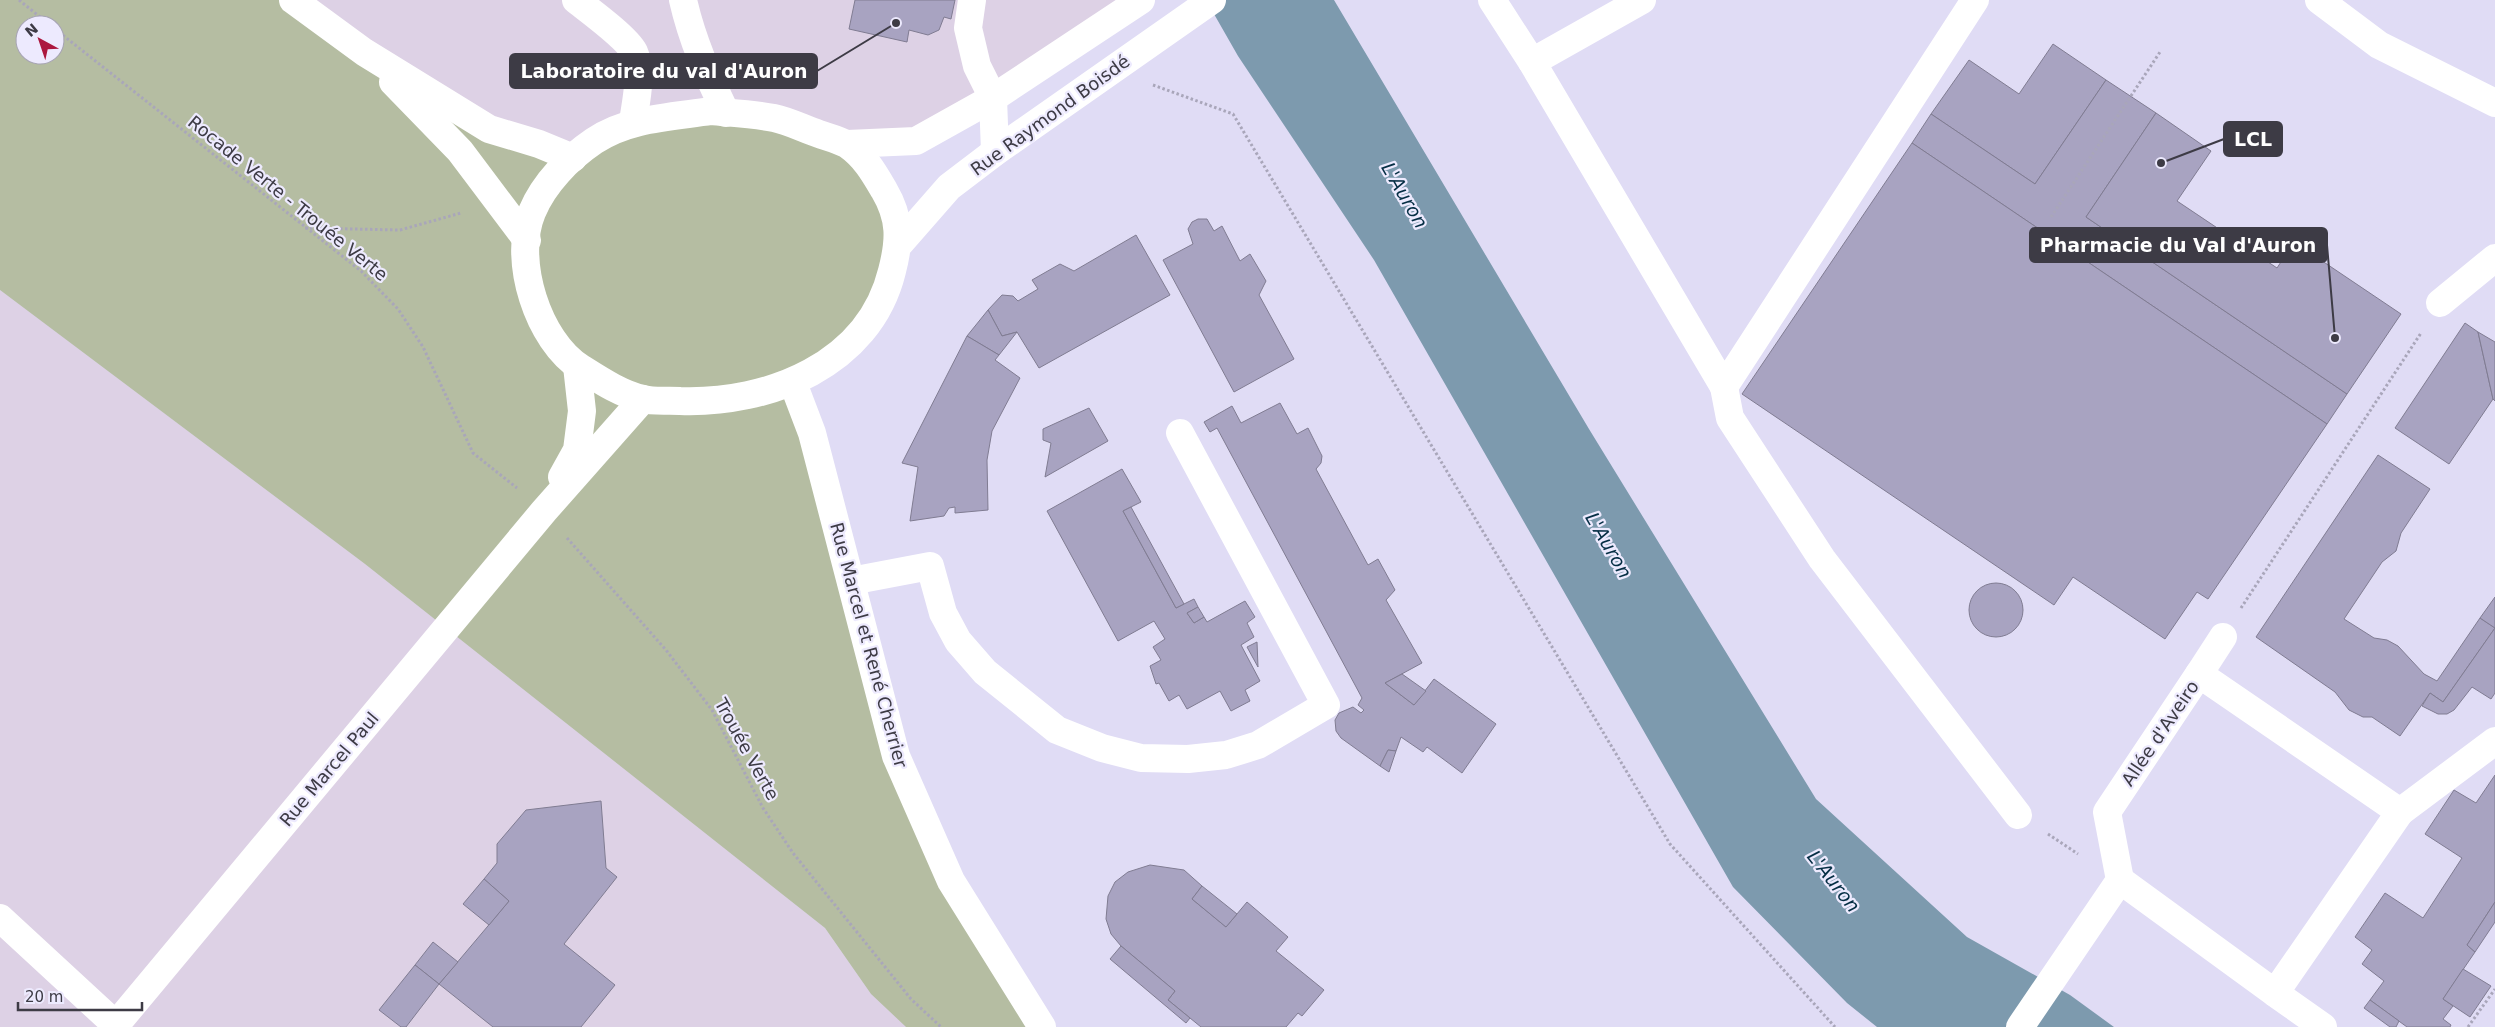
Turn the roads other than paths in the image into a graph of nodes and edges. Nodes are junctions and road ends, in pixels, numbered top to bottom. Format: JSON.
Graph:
{"nodes":[{"id":1,"x":293,"y":0,"type":"edge"},
{"id":2,"x":576,"y":0,"type":"edge"},
{"id":3,"x":683,"y":0,"type":"edge"},
{"id":4,"x":972,"y":0,"type":"edge"},
{"id":5,"x":1141,"y":0,"type":"edge"},
{"id":6,"x":1492,"y":0,"type":"edge"},
{"id":7,"x":2319,"y":0,"type":"edge"},
{"id":8,"x":1634,"y":3,"type":"edge"},
{"id":9,"x":1970,"y":3,"type":"edge"},
{"id":10,"x":1206,"y":4,"type":"edge"},
{"id":11,"x":364,"y":52,"type":"junction"},
{"id":12,"x":1532,"y":62,"type":"junction"},
{"id":13,"x":993,"y":98,"type":"junction"},
{"id":14,"x":2495,"y":103,"type":"edge"},
{"id":15,"x":726,"y":113,"type":"junction"},
{"id":16,"x":633,"y":122,"type":"junction"},
{"id":17,"x":847,"y":144,"type":"junction"},
{"id":18,"x":995,"y":152,"type":"junction"},
{"id":19,"x":573,"y":158,"type":"junction"},
{"id":20,"x":527,"y":240,"type":"junction"},
{"id":21,"x":900,"y":243,"type":"junction"},
{"id":22,"x":2495,"y":258,"type":"edge"},
{"id":23,"x":2440,"y":303,"type":"road end"},
{"id":24,"x":577,"y":366,"type":"junction"},
{"id":25,"x":793,"y":383,"type":"junction"},
{"id":26,"x":1724,"y":387,"type":"junction"},
{"id":27,"x":644,"y":399,"type":"junction"},
{"id":28,"x":1180,"y":433,"type":"dead end"},
{"id":29,"x":544,"y":511,"type":"junction"},
{"id":30,"x":851,"y":581,"type":"junction"},
{"id":31,"x":2223,"y":637,"type":"road end"},
{"id":32,"x":2199,"y":674,"type":"junction"},
{"id":33,"x":2495,"y":741,"type":"edge"},
{"id":34,"x":2400,"y":812,"type":"junction"},
{"id":35,"x":2018,"y":815,"type":"road end"},
{"id":36,"x":2120,"y":880,"type":"junction"},
{"id":37,"x":0,"y":918,"type":"edge"},
{"id":38,"x":2275,"y":993,"type":"junction"},
{"id":39,"x":115,"y":1026,"type":"edge"},
{"id":40,"x":1042,"y":1027,"type":"edge"},
{"id":41,"x":2020,"y":1027,"type":"edge"},
{"id":42,"x":2323,"y":1027,"type":"edge"}],
"edges":[{"from":1,"to":11,"type":"street"},
{"from":2,"to":16,"type":"street"},
{"from":3,"to":15,"type":"street"},
{"from":4,"to":13,"type":"street"},
{"from":5,"to":13,"type":"street"},
{"from":6,"to":12,"type":"street"},
{"from":7,"to":14,"type":"street"},
{"from":8,"to":12,"type":"street"},
{"from":9,"to":26,"type":"street"},
{"from":10,"to":18,"type":"street","name":"Rue Raymond Boisdé"},
{"from":11,"to":19,"type":"street"},
{"from":11,"to":20,"type":"street"},
{"from":12,"to":26,"type":"street"},
{"from":13,"to":17,"type":"street"},
{"from":13,"to":18,"type":"street"},
{"from":15,"to":16,"type":"street"},
{"from":15,"to":17,"type":"street"},
{"from":16,"to":19,"type":"street"},
{"from":17,"to":21,"type":"street"},
{"from":18,"to":21,"type":"street","name":"Rue Raymond Boisdé"},
{"from":19,"to":20,"type":"street"},
{"from":20,"to":24,"type":"street"},
{"from":21,"to":25,"type":"street"},
{"from":22,"to":23,"type":"street"},
{"from":24,"to":27,"type":"street"},
{"from":24,"to":29,"type":"street","name":"Rue Marcel Paul"},
{"from":25,"to":27,"type":"street"},
{"from":25,"to":30,"type":"street","name":"Rue Marcel et René Cherrier"},
{"from":26,"to":35,"type":"street"},
{"from":27,"to":29,"type":"street","name":"Rue Marcel Paul"},
{"from":28,"to":30,"type":"street"},
{"from":29,"to":39,"type":"street","name":"Rue Marcel Paul"},
{"from":30,"to":40,"type":"street","name":"Rue Marcel et René Cherrier"},
{"from":31,"to":32,"type":"street"},
{"from":32,"to":34,"type":"street","name":"Allée d'Aveiro"},
{"from":32,"to":36,"type":"street","name":"Allée d'Aveiro"},
{"from":33,"to":34,"type":"street"},
{"from":34,"to":38,"type":"street"},
{"from":36,"to":38,"type":"street"},
{"from":36,"to":41,"type":"street"},
{"from":37,"to":39,"type":"street"},
{"from":38,"to":42,"type":"street"}]}
